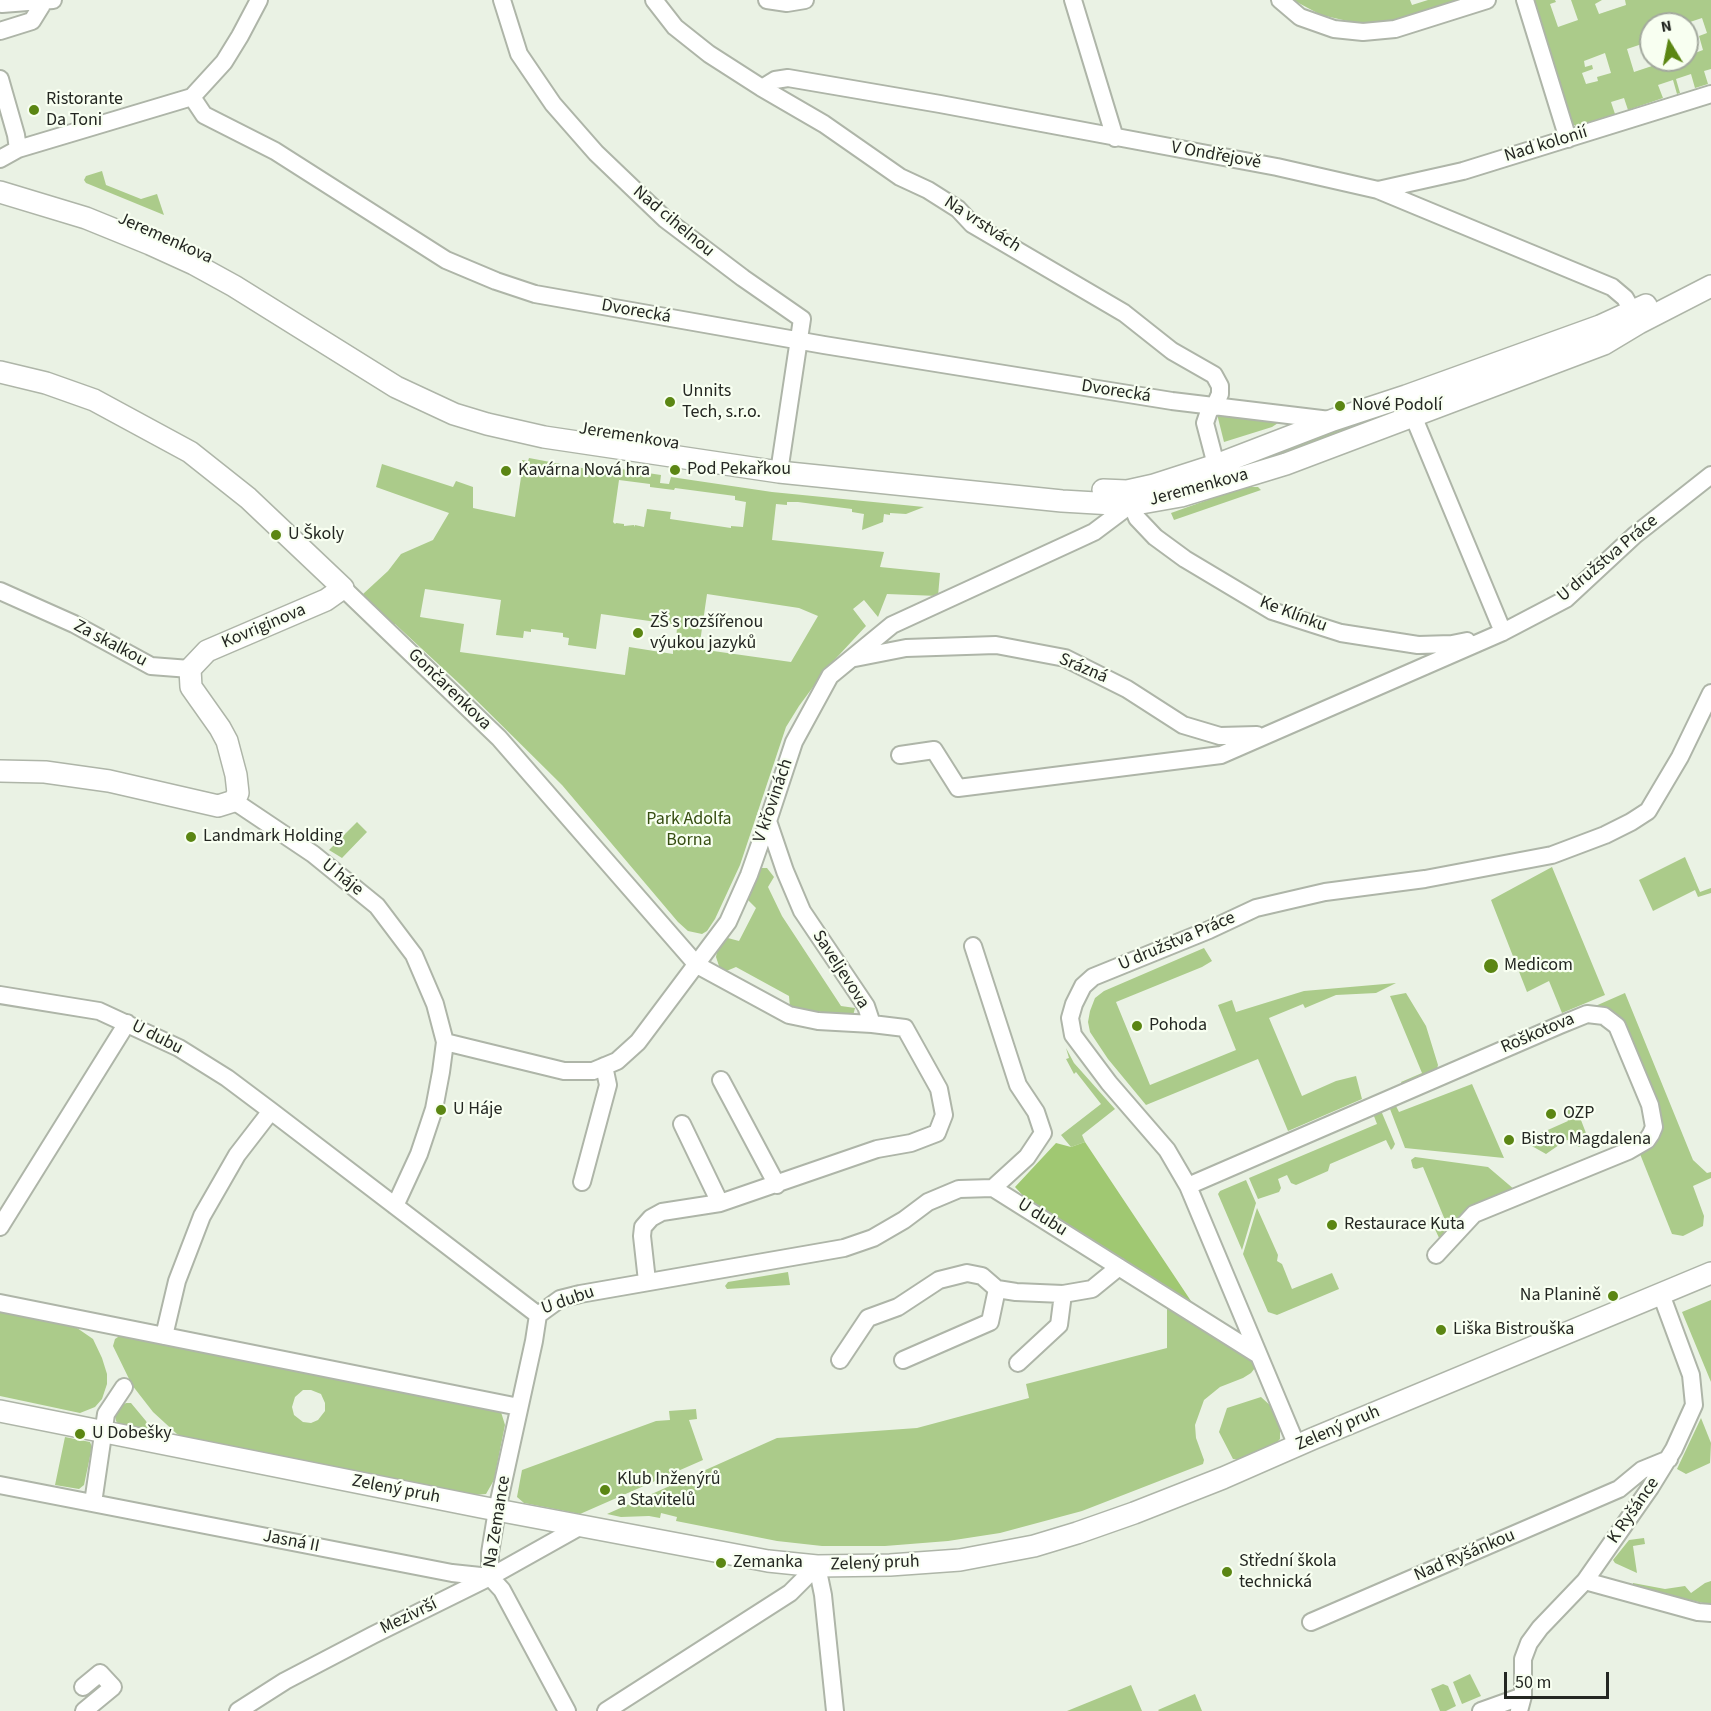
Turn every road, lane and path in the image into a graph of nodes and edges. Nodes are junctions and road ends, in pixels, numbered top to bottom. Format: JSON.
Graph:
{"nodes":[{"id":1,"x":45,"y":0,"type":"edge"},
{"id":2,"x":54,"y":0,"type":"edge"},
{"id":3,"x":259,"y":0,"type":"edge"},
{"id":4,"x":502,"y":0,"type":"edge"},
{"id":5,"x":654,"y":0,"type":"edge"},
{"id":6,"x":767,"y":0,"type":"edge"},
{"id":7,"x":805,"y":0,"type":"edge"},
{"id":8,"x":1072,"y":0,"type":"edge"},
{"id":9,"x":1280,"y":0,"type":"edge"},
{"id":10,"x":1487,"y":0,"type":"edge"},
{"id":11,"x":1525,"y":0,"type":"edge"},
{"id":12,"x":2,"y":4,"type":"dead end"},
{"id":13,"x":0,"y":31,"type":"edge"},
{"id":14,"x":0,"y":79,"type":"edge"},
{"id":15,"x":762,"y":88,"type":"junction"},
{"id":16,"x":1711,"y":94,"type":"edge"},
{"id":17,"x":192,"y":97,"type":"junction"},
{"id":18,"x":1115,"y":138,"type":"junction"},
{"id":19,"x":1568,"y":139,"type":"junction"},
{"id":20,"x":18,"y":148,"type":"junction"},
{"id":21,"x":0,"y":159,"type":"edge"},
{"id":22,"x":0,"y":178,"type":"edge"},
{"id":23,"x":1378,"y":190,"type":"junction"},
{"id":24,"x":0,"y":192,"type":"edge"},
{"id":25,"x":1711,"y":272,"type":"edge"},
{"id":26,"x":1711,"y":286,"type":"edge"},
{"id":27,"x":1636,"y":317,"type":"junction"},
{"id":28,"x":799,"y":340,"type":"junction"},
{"id":29,"x":0,"y":372,"type":"edge"},
{"id":30,"x":1215,"y":405,"type":"junction"},
{"id":31,"x":1409,"y":406,"type":"junction"},
{"id":32,"x":1333,"y":420,"type":"junction"},
{"id":33,"x":546,"y":430,"type":"junction"},
{"id":34,"x":781,"y":458,"type":"junction"},
{"id":35,"x":1216,"y":465,"type":"junction"},
{"id":36,"x":1711,"y":475,"type":"edge"},
{"id":37,"x":1237,"y":479,"type":"junction"},
{"id":38,"x":1129,"y":498,"type":"junction"},
{"id":39,"x":343,"y":588,"type":"junction"},
{"id":40,"x":0,"y":591,"type":"edge"},
{"id":41,"x":1503,"y":632,"type":"junction"},
{"id":42,"x":850,"y":658,"type":"junction"},
{"id":43,"x":189,"y":669,"type":"junction"},
{"id":44,"x":1711,"y":693,"type":"edge"},
{"id":45,"x":1267,"y":735,"type":"junction"},
{"id":46,"x":900,"y":755,"type":"dead end"},
{"id":47,"x":0,"y":771,"type":"edge"},
{"id":48,"x":234,"y":801,"type":"junction"},
{"id":49,"x":768,"y":821,"type":"junction"},
{"id":50,"x":973,"y":946,"type":"dead end"},
{"id":51,"x":697,"y":965,"type":"junction"},
{"id":52,"x":0,"y":995,"type":"edge"},
{"id":53,"x":127,"y":1023,"type":"junction"},
{"id":54,"x":872,"y":1024,"type":"junction"},
{"id":55,"x":445,"y":1042,"type":"junction"},
{"id":56,"x":604,"y":1066,"type":"junction"},
{"id":57,"x":721,"y":1080,"type":"dead end"},
{"id":58,"x":271,"y":1111,"type":"junction"},
{"id":59,"x":682,"y":1124,"type":"dead end"},
{"id":60,"x":582,"y":1182,"type":"dead end"},
{"id":61,"x":777,"y":1185,"type":"junction"},
{"id":62,"x":1188,"y":1185,"type":"junction"},
{"id":63,"x":993,"y":1188,"type":"junction"},
{"id":64,"x":720,"y":1203,"type":"junction"},
{"id":65,"x":395,"y":1206,"type":"junction"},
{"id":66,"x":0,"y":1227,"type":"edge"},
{"id":67,"x":1436,"y":1255,"type":"dead end"},
{"id":68,"x":1119,"y":1268,"type":"junction"},
{"id":69,"x":1711,"y":1273,"type":"edge"},
{"id":70,"x":647,"y":1281,"type":"junction"},
{"id":71,"x":997,"y":1288,"type":"junction"},
{"id":72,"x":1063,"y":1294,"type":"junction"},
{"id":73,"x":1661,"y":1294,"type":"junction"},
{"id":74,"x":0,"y":1303,"type":"edge"},
{"id":75,"x":538,"y":1315,"type":"junction"},
{"id":76,"x":164,"y":1336,"type":"junction"},
{"id":77,"x":1257,"y":1354,"type":"junction"},
{"id":78,"x":840,"y":1360,"type":"dead end"},
{"id":79,"x":903,"y":1360,"type":"dead end"},
{"id":80,"x":1018,"y":1363,"type":"dead end"},
{"id":81,"x":124,"y":1387,"type":"dead end"},
{"id":82,"x":519,"y":1407,"type":"junction"},
{"id":83,"x":0,"y":1411,"type":"edge"},
{"id":84,"x":105,"y":1431,"type":"junction"},
{"id":85,"x":1297,"y":1446,"type":"junction"},
{"id":86,"x":1670,"y":1458,"type":"junction"},
{"id":87,"x":0,"y":1485,"type":"edge"},
{"id":88,"x":1619,"y":1489,"type":"junction"},
{"id":89,"x":1643,"y":1497,"type":"junction"},
{"id":90,"x":93,"y":1503,"type":"junction"},
{"id":91,"x":497,"y":1510,"type":"junction"},
{"id":92,"x":581,"y":1526,"type":"junction"},
{"id":93,"x":818,"y":1566,"type":"junction"},
{"id":94,"x":490,"y":1577,"type":"junction"},
{"id":95,"x":1585,"y":1581,"type":"junction"},
{"id":96,"x":1711,"y":1613,"type":"edge"},
{"id":97,"x":1311,"y":1622,"type":"dead end"},
{"id":98,"x":83,"y":1687,"type":"dead end"},
{"id":99,"x":1521,"y":1704,"type":"edge"},
{"id":100,"x":84,"y":1711,"type":"edge"},
{"id":101,"x":238,"y":1711,"type":"edge"},
{"id":102,"x":567,"y":1711,"type":"edge"},
{"id":103,"x":606,"y":1711,"type":"edge"},
{"id":104,"x":835,"y":1711,"type":"edge"},
{"id":105,"x":1481,"y":1711,"type":"edge"}],
"edges":[{"from":1,"to":2,"type":"street"},
{"from":1,"to":12,"type":"street"},
{"from":1,"to":13,"type":"street"},
{"from":3,"to":17,"type":"street"},
{"from":4,"to":28,"type":"street","name":"Nad cihelnou"},
{"from":5,"to":15,"type":"street","name":"Na vrstvách"},
{"from":6,"to":7,"type":"street"},
{"from":8,"to":18,"type":"street"},
{"from":9,"to":10,"type":"street"},
{"from":11,"to":19,"type":"street"},
{"from":14,"to":20,"type":"street"},
{"from":15,"to":18,"type":"street","name":"V Ondřejově"},
{"from":15,"to":30,"type":"street","name":"Na vrstvách"},
{"from":16,"to":19,"type":"street","name":"Nad kolonií"},
{"from":17,"to":20,"type":"street"},
{"from":17,"to":28,"type":"street","name":"Dvorecká"},
{"from":18,"to":23,"type":"street","name":"V Ondřejově"},
{"from":19,"to":23,"type":"street","name":"Nad kolonií"},
{"from":20,"to":21,"type":"street"},
{"from":22,"to":33,"type":"street","name":"Jeremenkova"},
{"from":23,"to":27,"type":"street","name":"V Ondřejově"},
{"from":24,"to":33,"type":"street","name":"Jeremenkova"},
{"from":25,"to":27,"type":"street","name":"Jeremenkova"},
{"from":26,"to":27,"type":"street","name":"Jeremenkova"},
{"from":27,"to":31,"type":"street","name":"Jeremenkova"},
{"from":28,"to":30,"type":"street","name":"Dvorecká"},
{"from":28,"to":34,"type":"street","name":"Nad cihelnou"},
{"from":29,"to":39,"type":"street","name":"Gončarenkova"},
{"from":30,"to":32,"type":"street","name":"Dvorecká"},
{"from":30,"to":35,"type":"street","name":"Na vrstvách"},
{"from":31,"to":32,"type":"street","name":"Jeremenkova"},
{"from":31,"to":37,"type":"street","name":"Jeremenkova"},
{"from":31,"to":41,"type":"street"},
{"from":32,"to":35,"type":"street","name":"Jeremenkova"},
{"from":33,"to":34,"type":"street","name":"Jeremenkova"},
{"from":34,"to":38,"type":"street","name":"Jeremenkova"},
{"from":35,"to":37,"type":"street"},
{"from":35,"to":38,"type":"street","name":"Jeremenkova"},
{"from":36,"to":41,"type":"street","name":"U družstva Práce"},
{"from":37,"to":38,"type":"street","name":"Jeremenkova"},
{"from":38,"to":41,"type":"street","name":"Ke Klínku"},
{"from":38,"to":42,"type":"street","name":"V křovinách"},
{"from":39,"to":43,"type":"street","name":"Kovriginova"},
{"from":39,"to":51,"type":"street","name":"Gončarenkova"},
{"from":40,"to":43,"type":"street","name":"Za skalkou"},
{"from":41,"to":45,"type":"street","name":"U družstva Práce"},
{"from":42,"to":45,"type":"street","name":"Srázná"},
{"from":42,"to":49,"type":"street","name":"V křovinách"},
{"from":43,"to":48,"type":"street"},
{"from":44,"to":62,"type":"street","name":"U družstva Práce"},
{"from":45,"to":46,"type":"street","name":"U družstva Práce"},
{"from":47,"to":48,"type":"street"},
{"from":48,"to":55,"type":"street","name":"U háje"},
{"from":49,"to":51,"type":"street","name":"V křovinách"},
{"from":49,"to":54,"type":"street","name":"Saveljevova"},
{"from":50,"to":63,"type":"street"},
{"from":51,"to":54,"type":"street","name":"Gončarenkova"},
{"from":51,"to":56,"type":"street","name":"V křovinách"},
{"from":52,"to":53,"type":"street","name":"U dubu"},
{"from":53,"to":58,"type":"street","name":"U dubu"},
{"from":53,"to":66,"type":"street"},
{"from":54,"to":61,"type":"street","name":"Saveljevova"},
{"from":55,"to":56,"type":"street","name":"V křovinách"},
{"from":55,"to":65,"type":"street","name":"U háje"},
{"from":56,"to":60,"type":"street"},
{"from":57,"to":61,"type":"street"},
{"from":58,"to":65,"type":"street","name":"U dubu"},
{"from":58,"to":76,"type":"street"},
{"from":59,"to":64,"type":"street"},
{"from":61,"to":64,"type":"street","name":"Saveljevova"},
{"from":62,"to":67,"type":"street","name":"Roškotova"},
{"from":62,"to":77,"type":"street","name":"U družstva Práce"},
{"from":63,"to":68,"type":"street","name":"U dubu"},
{"from":63,"to":70,"type":"street","name":"U dubu"},
{"from":64,"to":70,"type":"street","name":"Saveljevova"},
{"from":65,"to":75,"type":"street","name":"U dubu"},
{"from":68,"to":72,"type":"street"},
{"from":68,"to":77,"type":"street","name":"U dubu"},
{"from":69,"to":73,"type":"street","name":"Zelený pruh"},
{"from":70,"to":75,"type":"street","name":"U dubu"},
{"from":71,"to":72,"type":"street"},
{"from":71,"to":78,"type":"street"},
{"from":71,"to":79,"type":"street"},
{"from":72,"to":80,"type":"street"},
{"from":73,"to":85,"type":"street","name":"Zelený pruh"},
{"from":73,"to":86,"type":"street","name":"K Ryšánce"},
{"from":74,"to":76,"type":"street"},
{"from":75,"to":82,"type":"street","name":"Na Zemance"},
{"from":76,"to":82,"type":"street"},
{"from":77,"to":85,"type":"street","name":"U družstva Práce"},
{"from":81,"to":84,"type":"street"},
{"from":82,"to":91,"type":"street","name":"Na Zemance"},
{"from":83,"to":84,"type":"street","name":"Zelený pruh"},
{"from":84,"to":90,"type":"street"},
{"from":84,"to":91,"type":"street","name":"Zelený pruh"},
{"from":85,"to":93,"type":"street","name":"Zelený pruh"},
{"from":86,"to":88,"type":"street","name":"Nad Ryšánkou"},
{"from":86,"to":89,"type":"street","name":"K Ryšánce"},
{"from":87,"to":90,"type":"street","name":"Jasná II"},
{"from":88,"to":89,"type":"street"},
{"from":88,"to":97,"type":"street","name":"Nad Ryšánkou"},
{"from":89,"to":95,"type":"street","name":"K Ryšánce"},
{"from":90,"to":94,"type":"street","name":"Jasná II"},
{"from":91,"to":92,"type":"street","name":"Zelený pruh"},
{"from":91,"to":94,"type":"street","name":"Na Zemance"},
{"from":92,"to":93,"type":"street","name":"Zelený pruh"},
{"from":92,"to":94,"type":"street","name":"Mezivrší"},
{"from":93,"to":103,"type":"street"},
{"from":93,"to":104,"type":"street"},
{"from":94,"to":101,"type":"street","name":"Mezivrší"},
{"from":94,"to":102,"type":"street","name":"Na Zemance"},
{"from":95,"to":96,"type":"street"},
{"from":95,"to":99,"type":"street","name":"K Ryšánce"},
{"from":98,"to":100,"type":"street"},
{"from":99,"to":105,"type":"street"}]}
